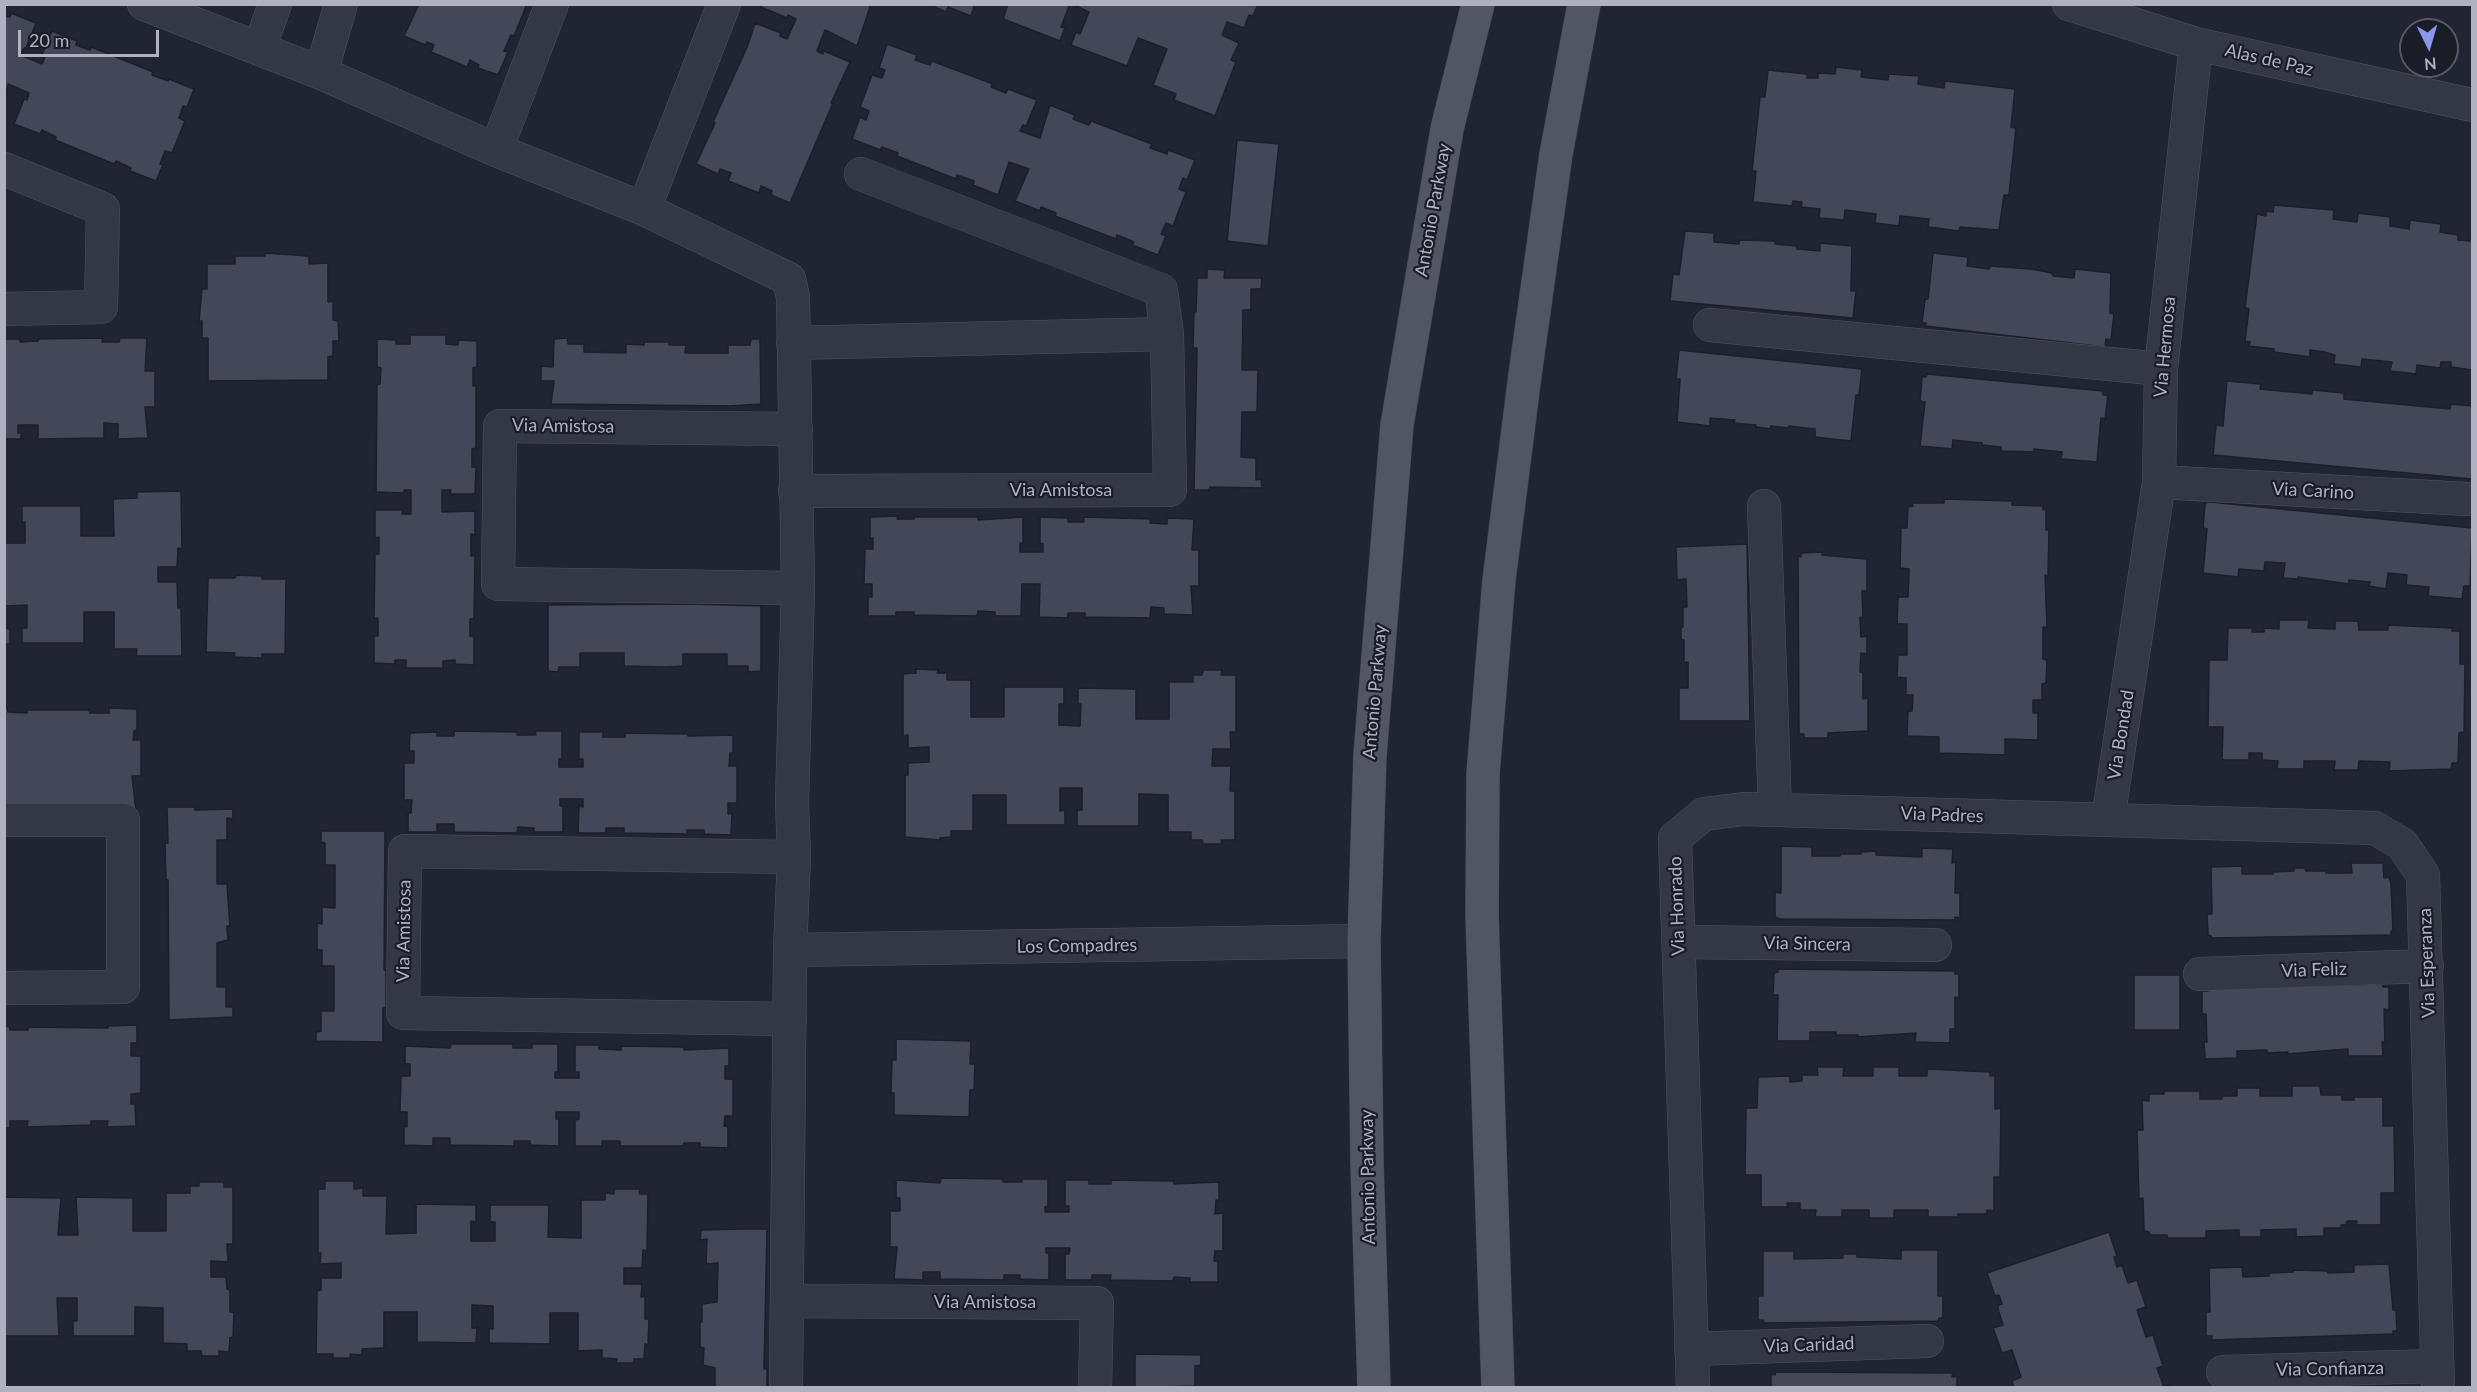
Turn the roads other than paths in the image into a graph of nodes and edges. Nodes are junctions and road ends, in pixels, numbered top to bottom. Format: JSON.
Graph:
{"nodes":[{"id":1,"x":144,"y":4,"type":"edge"},
{"id":2,"x":275,"y":4,"type":"edge"},
{"id":3,"x":341,"y":4,"type":"edge"},
{"id":4,"x":552,"y":4,"type":"edge"},
{"id":5,"x":724,"y":4,"type":"edge"},
{"id":6,"x":1478,"y":4,"type":"edge"},
{"id":7,"x":1584,"y":4,"type":"edge"},
{"id":8,"x":2069,"y":4,"type":"edge"},
{"id":9,"x":2196,"y":44,"type":"junction"},
{"id":10,"x":259,"y":49,"type":"junction"},
{"id":11,"x":321,"y":73,"type":"junction"},
{"id":12,"x":2472,"y":105,"type":"edge"},
{"id":13,"x":496,"y":150,"type":"junction"},
{"id":14,"x":4,"y":169,"type":"edge"},
{"id":15,"x":861,"y":174,"type":"dead end"},
{"id":16,"x":644,"y":209,"type":"junction"},
{"id":17,"x":4,"y":309,"type":"edge"},
{"id":18,"x":1710,"y":325,"type":"dead end"},
{"id":19,"x":1167,"y":334,"type":"junction"},
{"id":20,"x":793,"y":343,"type":"junction"},
{"id":21,"x":2161,"y":369,"type":"junction"},
{"id":22,"x":796,"y":429,"type":"junction"},
{"id":23,"x":2159,"y":482,"type":"junction"},
{"id":24,"x":795,"y":491,"type":"junction"},
{"id":25,"x":2467,"y":499,"type":"dead end"},
{"id":26,"x":1764,"y":506,"type":"dead end"},
{"id":27,"x":798,"y":588,"type":"junction"},
{"id":28,"x":2134,"y":650,"type":"joint"},
{"id":29,"x":1775,"y":809,"type":"junction"},
{"id":30,"x":4,"y":820,"type":"edge"},
{"id":31,"x":2108,"y":820,"type":"junction"},
{"id":32,"x":794,"y":856,"type":"junction"},
{"id":33,"x":1364,"y":941,"type":"junction"},
{"id":34,"x":1679,"y":942,"type":"junction"},
{"id":35,"x":1935,"y":945,"type":"dead end"},
{"id":36,"x":789,"y":950,"type":"junction"},
{"id":37,"x":2427,"y":966,"type":"junction"},
{"id":38,"x":2200,"y":975,"type":"dead end"},
{"id":39,"x":4,"y":988,"type":"edge"},
{"id":40,"x":790,"y":1019,"type":"junction"},
{"id":41,"x":788,"y":1301,"type":"junction"},
{"id":42,"x":1927,"y":1341,"type":"dead end"},
{"id":43,"x":1691,"y":1349,"type":"junction"},
{"id":44,"x":2223,"y":1372,"type":"dead end"},
{"id":45,"x":2437,"y":1377,"type":"edge"},
{"id":46,"x":786,"y":1388,"type":"edge"},
{"id":47,"x":1095,"y":1388,"type":"edge"},
{"id":48,"x":1374,"y":1388,"type":"edge"},
{"id":49,"x":1498,"y":1388,"type":"edge"},
{"id":50,"x":1693,"y":1388,"type":"edge"}],
"edges":[{"from":1,"to":10,"type":"street"},
{"from":2,"to":10,"type":"street"},
{"from":3,"to":11,"type":"street"},
{"from":4,"to":13,"type":"street"},
{"from":5,"to":16,"type":"street"},
{"from":6,"to":33,"type":"main road","name":"Antonio Parkway"},
{"from":7,"to":49,"type":"main road"},
{"from":8,"to":9,"type":"street","name":"Alas de Paz"},
{"from":9,"to":12,"type":"street","name":"Alas de Paz"},
{"from":9,"to":21,"type":"street","name":"Via Hermosa"},
{"from":10,"to":11,"type":"street"},
{"from":11,"to":13,"type":"street"},
{"from":13,"to":16,"type":"street"},
{"from":14,"to":17,"type":"street"},
{"from":15,"to":19,"type":"street","name":"Via Amistosa"},
{"from":16,"to":20,"type":"street"},
{"from":18,"to":21,"type":"street"},
{"from":19,"to":20,"type":"street"},
{"from":19,"to":24,"type":"street","name":"Via Amistosa"},
{"from":20,"to":22,"type":"street"},
{"from":21,"to":23,"type":"street","name":"Via Hermosa"},
{"from":22,"to":24,"type":"street"},
{"from":22,"to":27,"type":"street","name":"Via Amistosa"},
{"from":23,"to":25,"type":"street","name":"Via Carino"},
{"from":23,"to":28,"type":"street","name":"Via Hermosa"},
{"from":24,"to":27,"type":"street"},
{"from":26,"to":29,"type":"street"},
{"from":27,"to":32,"type":"street"},
{"from":28,"to":31,"type":"street","name":"Via Bondad"},
{"from":29,"to":31,"type":"street","name":"Via Padres"},
{"from":29,"to":34,"type":"street","name":"Via Honrado"},
{"from":30,"to":39,"type":"street"},
{"from":31,"to":37,"type":"street","name":"Via Esperanza"},
{"from":32,"to":36,"type":"street"},
{"from":32,"to":40,"type":"street","name":"Via Amistosa"},
{"from":33,"to":36,"type":"street","name":"Los Compadres"},
{"from":33,"to":48,"type":"main road","name":"Antonio Parkway"},
{"from":34,"to":35,"type":"street","name":"Via Sincera"},
{"from":34,"to":43,"type":"street","name":"Via Honrado"},
{"from":36,"to":40,"type":"street"},
{"from":37,"to":38,"type":"street","name":"Via Feliz"},
{"from":37,"to":45,"type":"street","name":"Via Esperanza"},
{"from":40,"to":41,"type":"street"},
{"from":41,"to":46,"type":"street"},
{"from":41,"to":47,"type":"street","name":"Via Amistosa"},
{"from":42,"to":43,"type":"street","name":"Via Caridad"},
{"from":43,"to":50,"type":"street","name":"Via Honrado"},
{"from":44,"to":45,"type":"street","name":"Via Confianza"}]}
